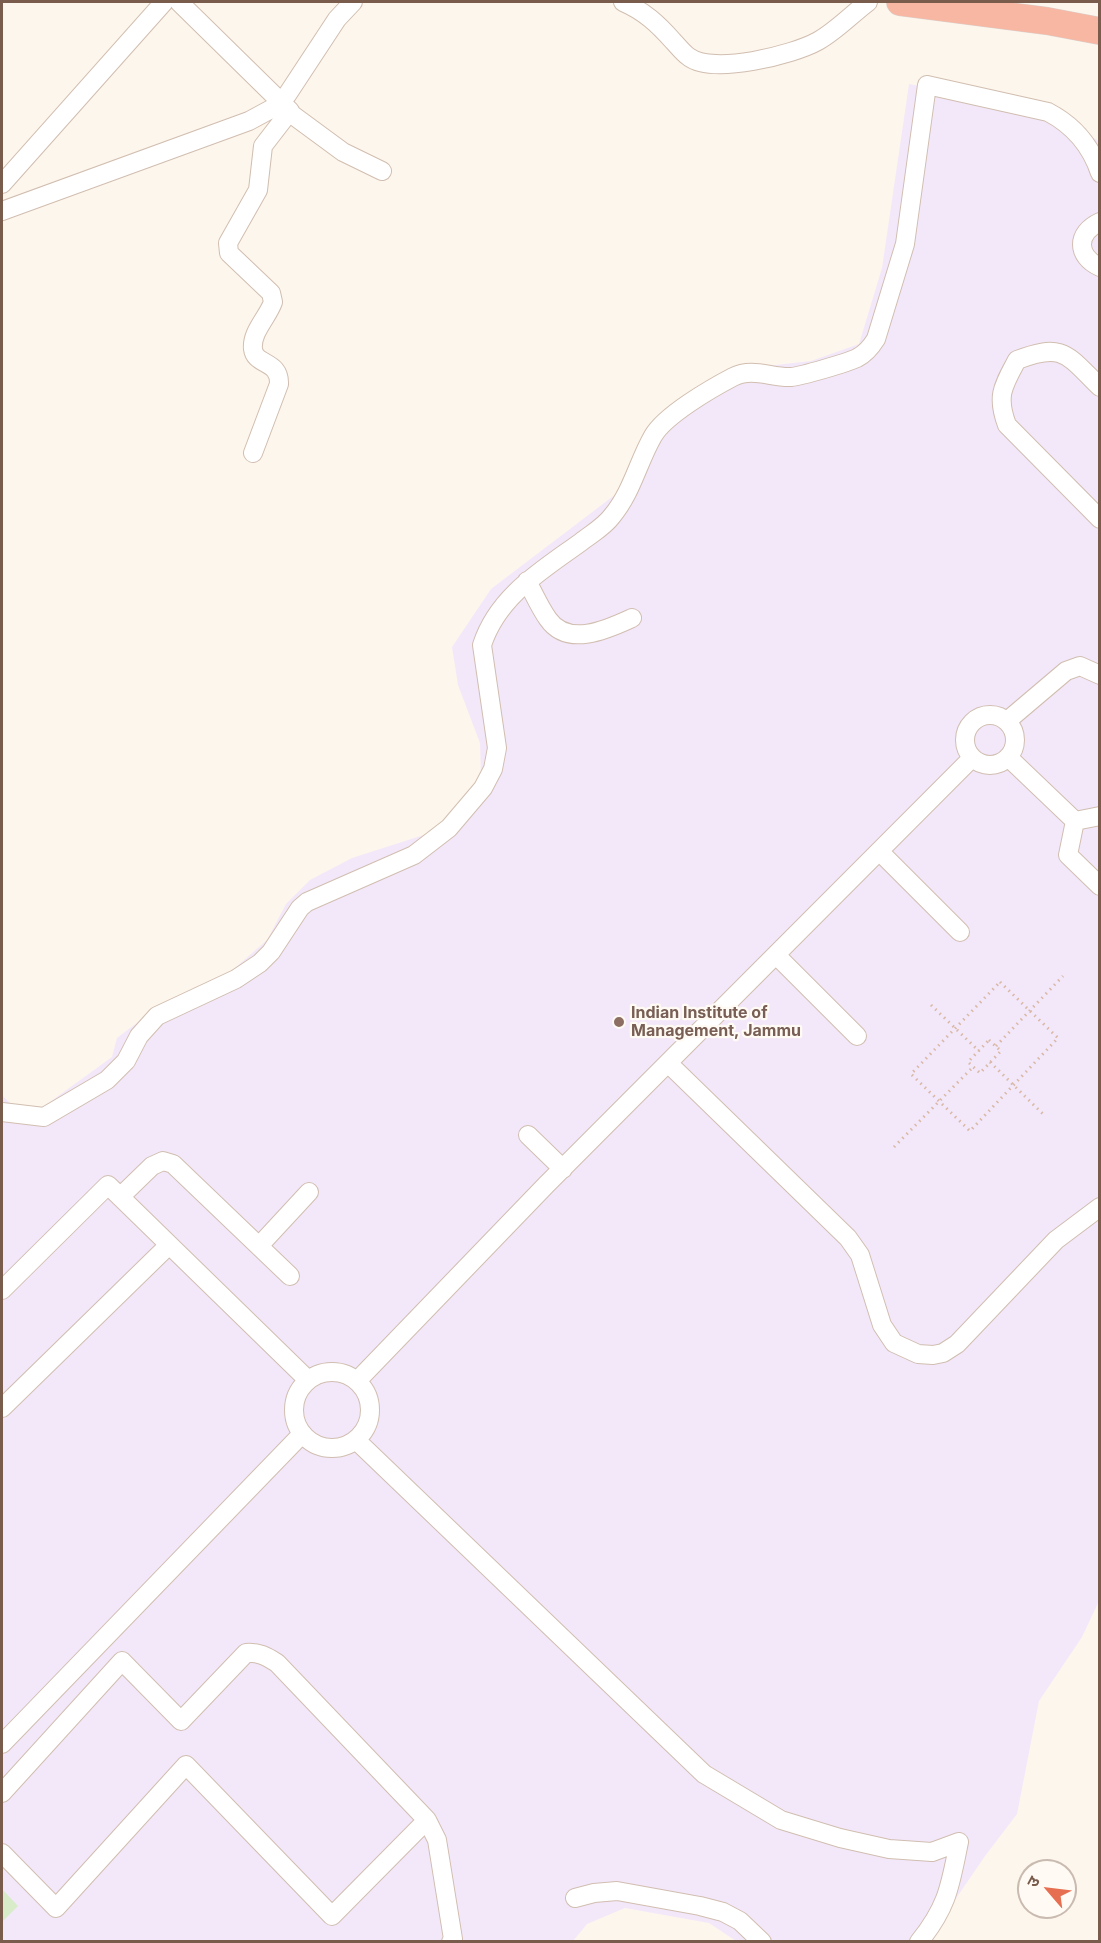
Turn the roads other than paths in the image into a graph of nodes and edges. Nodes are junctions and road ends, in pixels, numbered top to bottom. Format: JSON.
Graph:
{"nodes":[{"id":1,"x":164,"y":2,"type":"edge"},
{"id":2,"x":179,"y":2,"type":"edge"},
{"id":3,"x":353,"y":2,"type":"edge"},
{"id":4,"x":623,"y":2,"type":"edge"},
{"id":5,"x":868,"y":2,"type":"edge"},
{"id":6,"x":900,"y":2,"type":"edge"},
{"id":7,"x":1100,"y":31,"type":"edge"},
{"id":8,"x":285,"y":108,"type":"junction"},
{"id":9,"x":382,"y":171,"type":"dead end"},
{"id":10,"x":1100,"y":173,"type":"edge"},
{"id":11,"x":2,"y":184,"type":"edge"},
{"id":12,"x":2,"y":211,"type":"edge"},
{"id":13,"x":1100,"y":222,"type":"edge"},
{"id":14,"x":1100,"y":267,"type":"edge"},
{"id":15,"x":1100,"y":387,"type":"edge"},
{"id":16,"x":253,"y":453,"type":"dead end"},
{"id":17,"x":1100,"y":519,"type":"edge"},
{"id":18,"x":528,"y":581,"type":"junction"},
{"id":19,"x":632,"y":618,"type":"dead end"},
{"id":20,"x":1100,"y":675,"type":"edge"},
{"id":21,"x":1007,"y":721,"type":"junction"},
{"id":22,"x":1008,"y":757,"type":"junction"},
{"id":23,"x":972,"y":758,"type":"junction"},
{"id":24,"x":1100,"y":816,"type":"edge"},
{"id":25,"x":1075,"y":821,"type":"junction"},
{"id":26,"x":879,"y":851,"type":"junction"},
{"id":27,"x":1100,"y":886,"type":"edge"},
{"id":28,"x":960,"y":932,"type":"dead end"},
{"id":29,"x":776,"y":955,"type":"junction"},
{"id":30,"x":857,"y":1036,"type":"dead end"},
{"id":31,"x":668,"y":1063,"type":"junction"},
{"id":32,"x":2,"y":1112,"type":"edge"},
{"id":33,"x":528,"y":1135,"type":"dead end"},
{"id":34,"x":563,"y":1169,"type":"junction"},
{"id":35,"x":309,"y":1192,"type":"dead end"},
{"id":36,"x":120,"y":1197,"type":"junction"},
{"id":37,"x":1100,"y":1208,"type":"edge"},
{"id":38,"x":170,"y":1245,"type":"junction"},
{"id":39,"x":259,"y":1246,"type":"junction"},
{"id":40,"x":290,"y":1276,"type":"dead end"},
{"id":41,"x":2,"y":1290,"type":"edge"},
{"id":42,"x":308,"y":1380,"type":"junction"},
{"id":43,"x":357,"y":1381,"type":"junction"},
{"id":44,"x":2,"y":1408,"type":"edge"},
{"id":45,"x":302,"y":1434,"type":"junction"},
{"id":46,"x":356,"y":1440,"type":"junction"},
{"id":47,"x":2,"y":1744,"type":"edge"},
{"id":48,"x":2,"y":1792,"type":"edge"},
{"id":49,"x":427,"y":1820,"type":"junction"},
{"id":50,"x":2,"y":1853,"type":"edge"},
{"id":51,"x":575,"y":1898,"type":"dead end"},
{"id":52,"x":451,"y":1941,"type":"edge"},
{"id":53,"x":762,"y":1941,"type":"edge"},
{"id":54,"x":919,"y":1941,"type":"edge"}],
"edges":[{"from":1,"to":11,"type":"street"},
{"from":2,"to":8,"type":"street"},
{"from":3,"to":8,"type":"street"},
{"from":4,"to":5,"type":"street"},
{"from":6,"to":7,"type":"highway"},
{"from":8,"to":9,"type":"street"},
{"from":8,"to":12,"type":"street"},
{"from":8,"to":16,"type":"street"},
{"from":10,"to":18,"type":"street"},
{"from":13,"to":14,"type":"street"},
{"from":15,"to":17,"type":"street"},
{"from":18,"to":19,"type":"street"},
{"from":18,"to":32,"type":"street"},
{"from":20,"to":21,"type":"street"},
{"from":21,"to":22,"type":"street"},
{"from":21,"to":23,"type":"street"},
{"from":22,"to":23,"type":"street"},
{"from":22,"to":25,"type":"street"},
{"from":23,"to":26,"type":"street"},
{"from":24,"to":25,"type":"street"},
{"from":25,"to":27,"type":"street"},
{"from":26,"to":28,"type":"street"},
{"from":26,"to":29,"type":"street"},
{"from":29,"to":30,"type":"street"},
{"from":29,"to":31,"type":"street"},
{"from":31,"to":34,"type":"street"},
{"from":31,"to":37,"type":"street"},
{"from":33,"to":34,"type":"street"},
{"from":34,"to":43,"type":"street"},
{"from":35,"to":39,"type":"street"},
{"from":36,"to":38,"type":"street"},
{"from":36,"to":39,"type":"street"},
{"from":36,"to":41,"type":"street"},
{"from":38,"to":42,"type":"street"},
{"from":38,"to":44,"type":"street"},
{"from":39,"to":40,"type":"street"},
{"from":42,"to":43,"type":"street"},
{"from":42,"to":45,"type":"street"},
{"from":43,"to":46,"type":"street"},
{"from":45,"to":46,"type":"street"},
{"from":45,"to":47,"type":"street"},
{"from":46,"to":54,"type":"street"},
{"from":48,"to":49,"type":"street"},
{"from":49,"to":50,"type":"street"},
{"from":49,"to":52,"type":"street"},
{"from":51,"to":53,"type":"street"}]}
